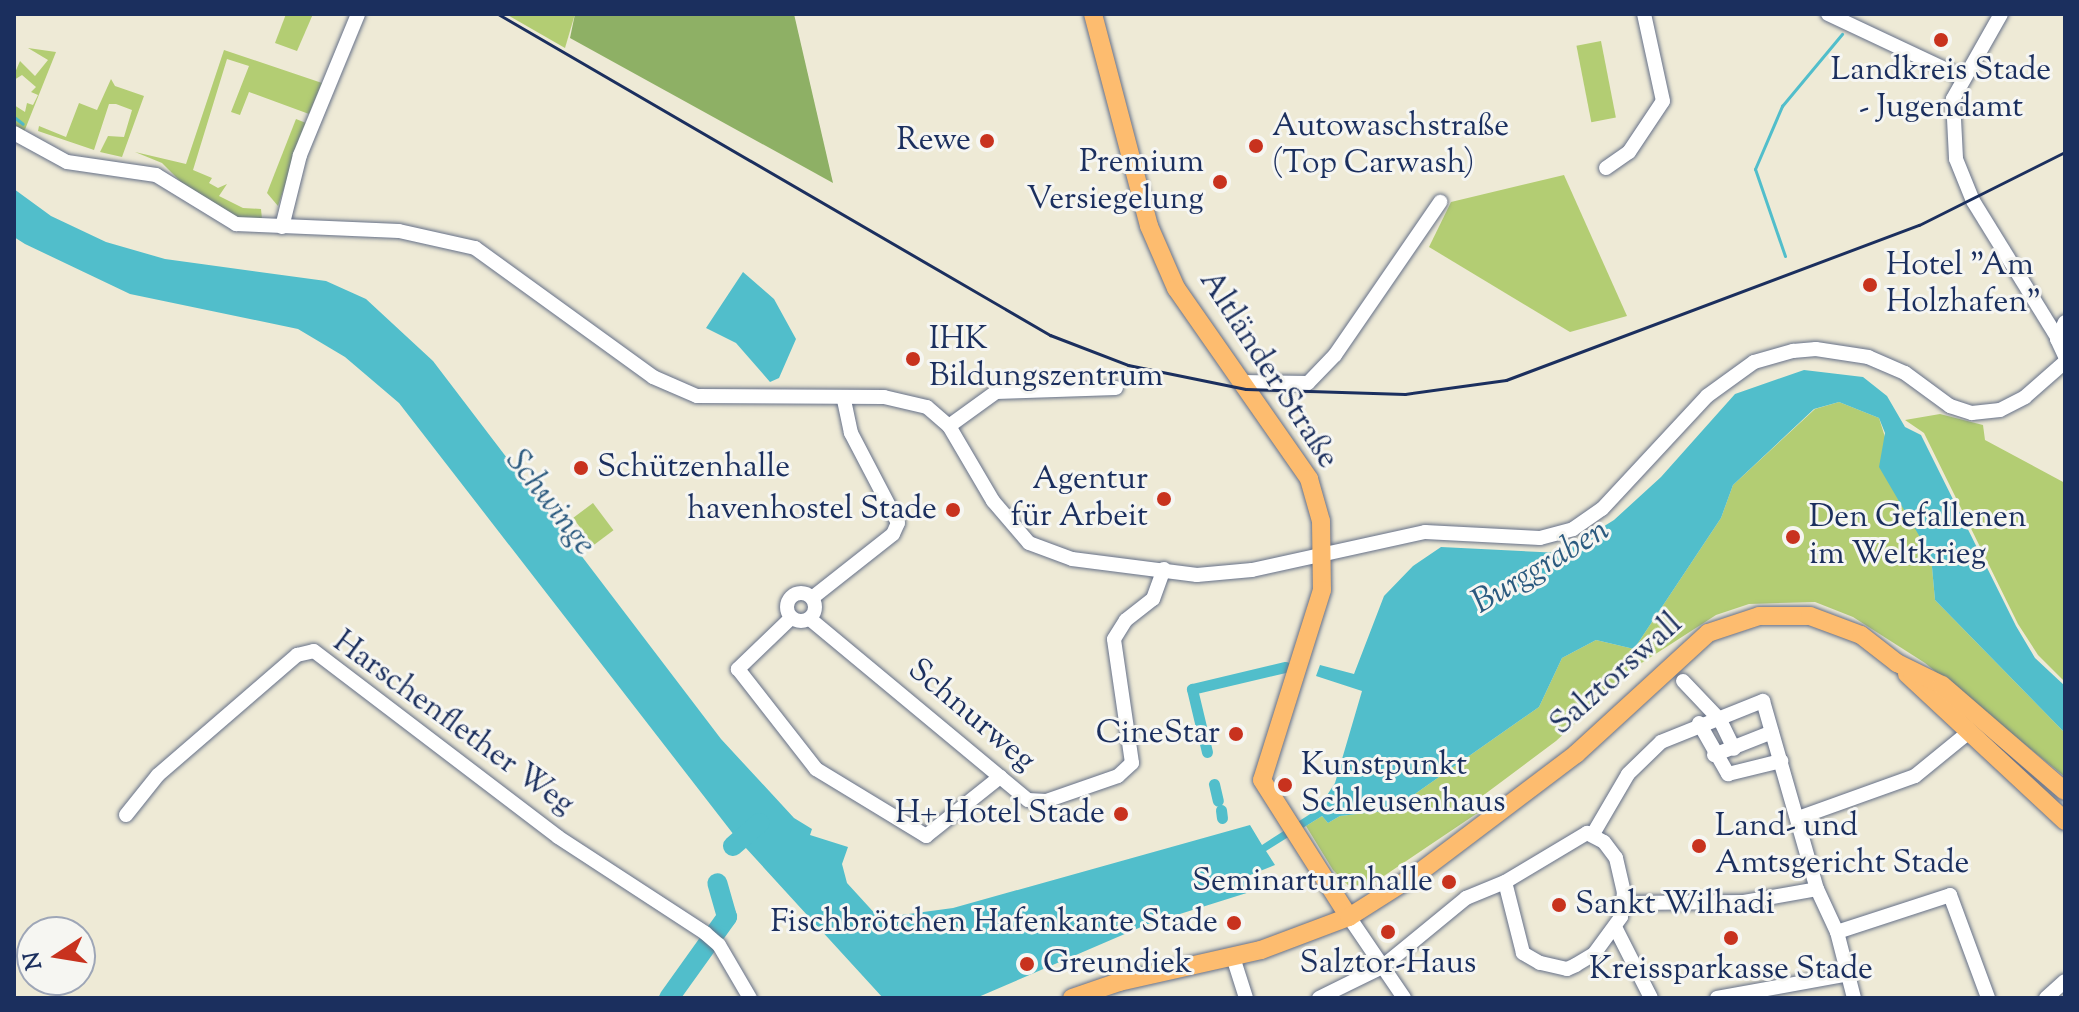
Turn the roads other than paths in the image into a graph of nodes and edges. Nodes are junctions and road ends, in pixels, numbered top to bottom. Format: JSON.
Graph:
{"nodes":[{"id":1,"x":358,"y":14,"type":"edge"},
{"id":2,"x":1093,"y":14,"type":"edge"},
{"id":3,"x":1644,"y":14,"type":"edge"},
{"id":4,"x":1828,"y":14,"type":"edge"},
{"id":5,"x":2001,"y":14,"type":"edge"},
{"id":6,"x":1962,"y":77,"type":"junction"},
{"id":7,"x":14,"y":133,"type":"edge"},
{"id":8,"x":1606,"y":168,"type":"dead end"},
{"id":9,"x":1440,"y":202,"type":"dead end"},
{"id":10,"x":282,"y":227,"type":"junction"},
{"id":11,"x":2047,"y":316,"type":"junction"},
{"id":12,"x":2065,"y":320,"type":"edge"},
{"id":13,"x":2060,"y":353,"type":"edge"},
{"id":14,"x":1241,"y":382,"type":"junction"},
{"id":15,"x":1116,"y":388,"type":"dead end"},
{"id":16,"x":844,"y":399,"type":"junction"},
{"id":17,"x":949,"y":426,"type":"junction"},
{"id":18,"x":1323,"y":552,"type":"junction"},
{"id":19,"x":1164,"y":569,"type":"junction"},
{"id":20,"x":812,"y":598,"type":"junction"},
{"id":21,"x":791,"y":618,"type":"junction"},
{"id":22,"x":810,"y":619,"type":"junction"},
{"id":23,"x":1683,"y":681,"type":"dead end"},
{"id":24,"x":1720,"y":720,"type":"junction"},
{"id":25,"x":1699,"y":723,"type":"junction"},
{"id":26,"x":1975,"y":725,"type":"junction"},
{"id":27,"x":1772,"y":732,"type":"junction"},
{"id":28,"x":1734,"y":749,"type":"junction"},
{"id":29,"x":1714,"y":755,"type":"junction"},
{"id":30,"x":1781,"y":761,"type":"junction"},
{"id":31,"x":1000,"y":777,"type":"junction"},
{"id":32,"x":2063,"y":788,"type":"edge"},
{"id":33,"x":126,"y":815,"type":"dead end"},
{"id":34,"x":1798,"y":818,"type":"junction"},
{"id":35,"x":2065,"y":821,"type":"edge"},
{"id":36,"x":1593,"y":834,"type":"junction"},
{"id":37,"x":1505,"y":882,"type":"junction"},
{"id":38,"x":1817,"y":889,"type":"junction"},
{"id":39,"x":1623,"y":903,"type":"junction"},
{"id":40,"x":1349,"y":917,"type":"junction"},
{"id":41,"x":1616,"y":929,"type":"junction"},
{"id":42,"x":1837,"y":932,"type":"junction"},
{"id":43,"x":1233,"y":957,"type":"junction"},
{"id":44,"x":1382,"y":967,"type":"junction"},
{"id":45,"x":1849,"y":974,"type":"junction"},
{"id":46,"x":2065,"y":981,"type":"edge"},
{"id":47,"x":750,"y":998,"type":"edge"},
{"id":48,"x":1072,"y":998,"type":"edge"},
{"id":49,"x":1246,"y":998,"type":"edge"},
{"id":50,"x":1319,"y":998,"type":"edge"},
{"id":51,"x":1404,"y":998,"type":"edge"},
{"id":52,"x":1651,"y":998,"type":"edge"},
{"id":53,"x":1717,"y":998,"type":"edge"},
{"id":54,"x":1854,"y":998,"type":"edge"},
{"id":55,"x":1988,"y":998,"type":"edge"},
{"id":56,"x":2046,"y":998,"type":"edge"}],
"edges":[{"from":1,"to":10,"type":"street"},
{"from":2,"to":14,"type":"main road","name":"Altländer Straße"},
{"from":3,"to":8,"type":"street"},
{"from":4,"to":6,"type":"street"},
{"from":5,"to":6,"type":"street"},
{"from":6,"to":11,"type":"street"},
{"from":7,"to":10,"type":"street"},
{"from":9,"to":14,"type":"street"},
{"from":10,"to":16,"type":"street"},
{"from":11,"to":12,"type":"street"},
{"from":11,"to":13,"type":"street"},
{"from":12,"to":13,"type":"street"},
{"from":13,"to":18,"type":"street"},
{"from":14,"to":18,"type":"main road","name":"Altländer Straße"},
{"from":15,"to":17,"type":"street"},
{"from":16,"to":17,"type":"street"},
{"from":16,"to":20,"type":"street"},
{"from":17,"to":19,"type":"street"},
{"from":18,"to":19,"type":"street"},
{"from":18,"to":40,"type":"main road","name":"Altländer Straße"},
{"from":19,"to":31,"type":"street","name":"Schnurweg"},
{"from":20,"to":21,"type":"street"},
{"from":20,"to":22,"type":"street"},
{"from":21,"to":22,"type":"street"},
{"from":21,"to":31,"type":"street"},
{"from":22,"to":31,"type":"street","name":"Schnurweg"},
{"from":23,"to":24,"type":"street"},
{"from":24,"to":25,"type":"street"},
{"from":24,"to":27,"type":"street"},
{"from":24,"to":28,"type":"street"},
{"from":25,"to":29,"type":"street"},
{"from":25,"to":36,"type":"street"},
{"from":26,"to":32,"type":"main road","name":"Salztorswall"},
{"from":26,"to":34,"type":"street"},
{"from":26,"to":35,"type":"main road"},
{"from":26,"to":40,"type":"main road","name":"Salztorswall"},
{"from":27,"to":28,"type":"street"},
{"from":27,"to":30,"type":"street"},
{"from":28,"to":29,"type":"street"},
{"from":29,"to":30,"type":"street"},
{"from":30,"to":34,"type":"street"},
{"from":33,"to":47,"type":"street","name":"Harschenflether Weg"},
{"from":34,"to":38,"type":"street"},
{"from":36,"to":37,"type":"street"},
{"from":36,"to":39,"type":"street"},
{"from":37,"to":41,"type":"street"},
{"from":37,"to":44,"type":"street"},
{"from":38,"to":39,"type":"street"},
{"from":38,"to":42,"type":"street"},
{"from":39,"to":41,"type":"street"},
{"from":40,"to":43,"type":"main road","name":"Salztorswall"},
{"from":40,"to":44,"type":"street"},
{"from":41,"to":52,"type":"street"},
{"from":42,"to":45,"type":"street"},
{"from":42,"to":55,"type":"street"},
{"from":43,"to":48,"type":"main road","name":"Salztorswall"},
{"from":43,"to":49,"type":"street"},
{"from":44,"to":50,"type":"street"},
{"from":44,"to":51,"type":"street"},
{"from":45,"to":53,"type":"street"},
{"from":45,"to":54,"type":"street"},
{"from":46,"to":56,"type":"street"}]}
